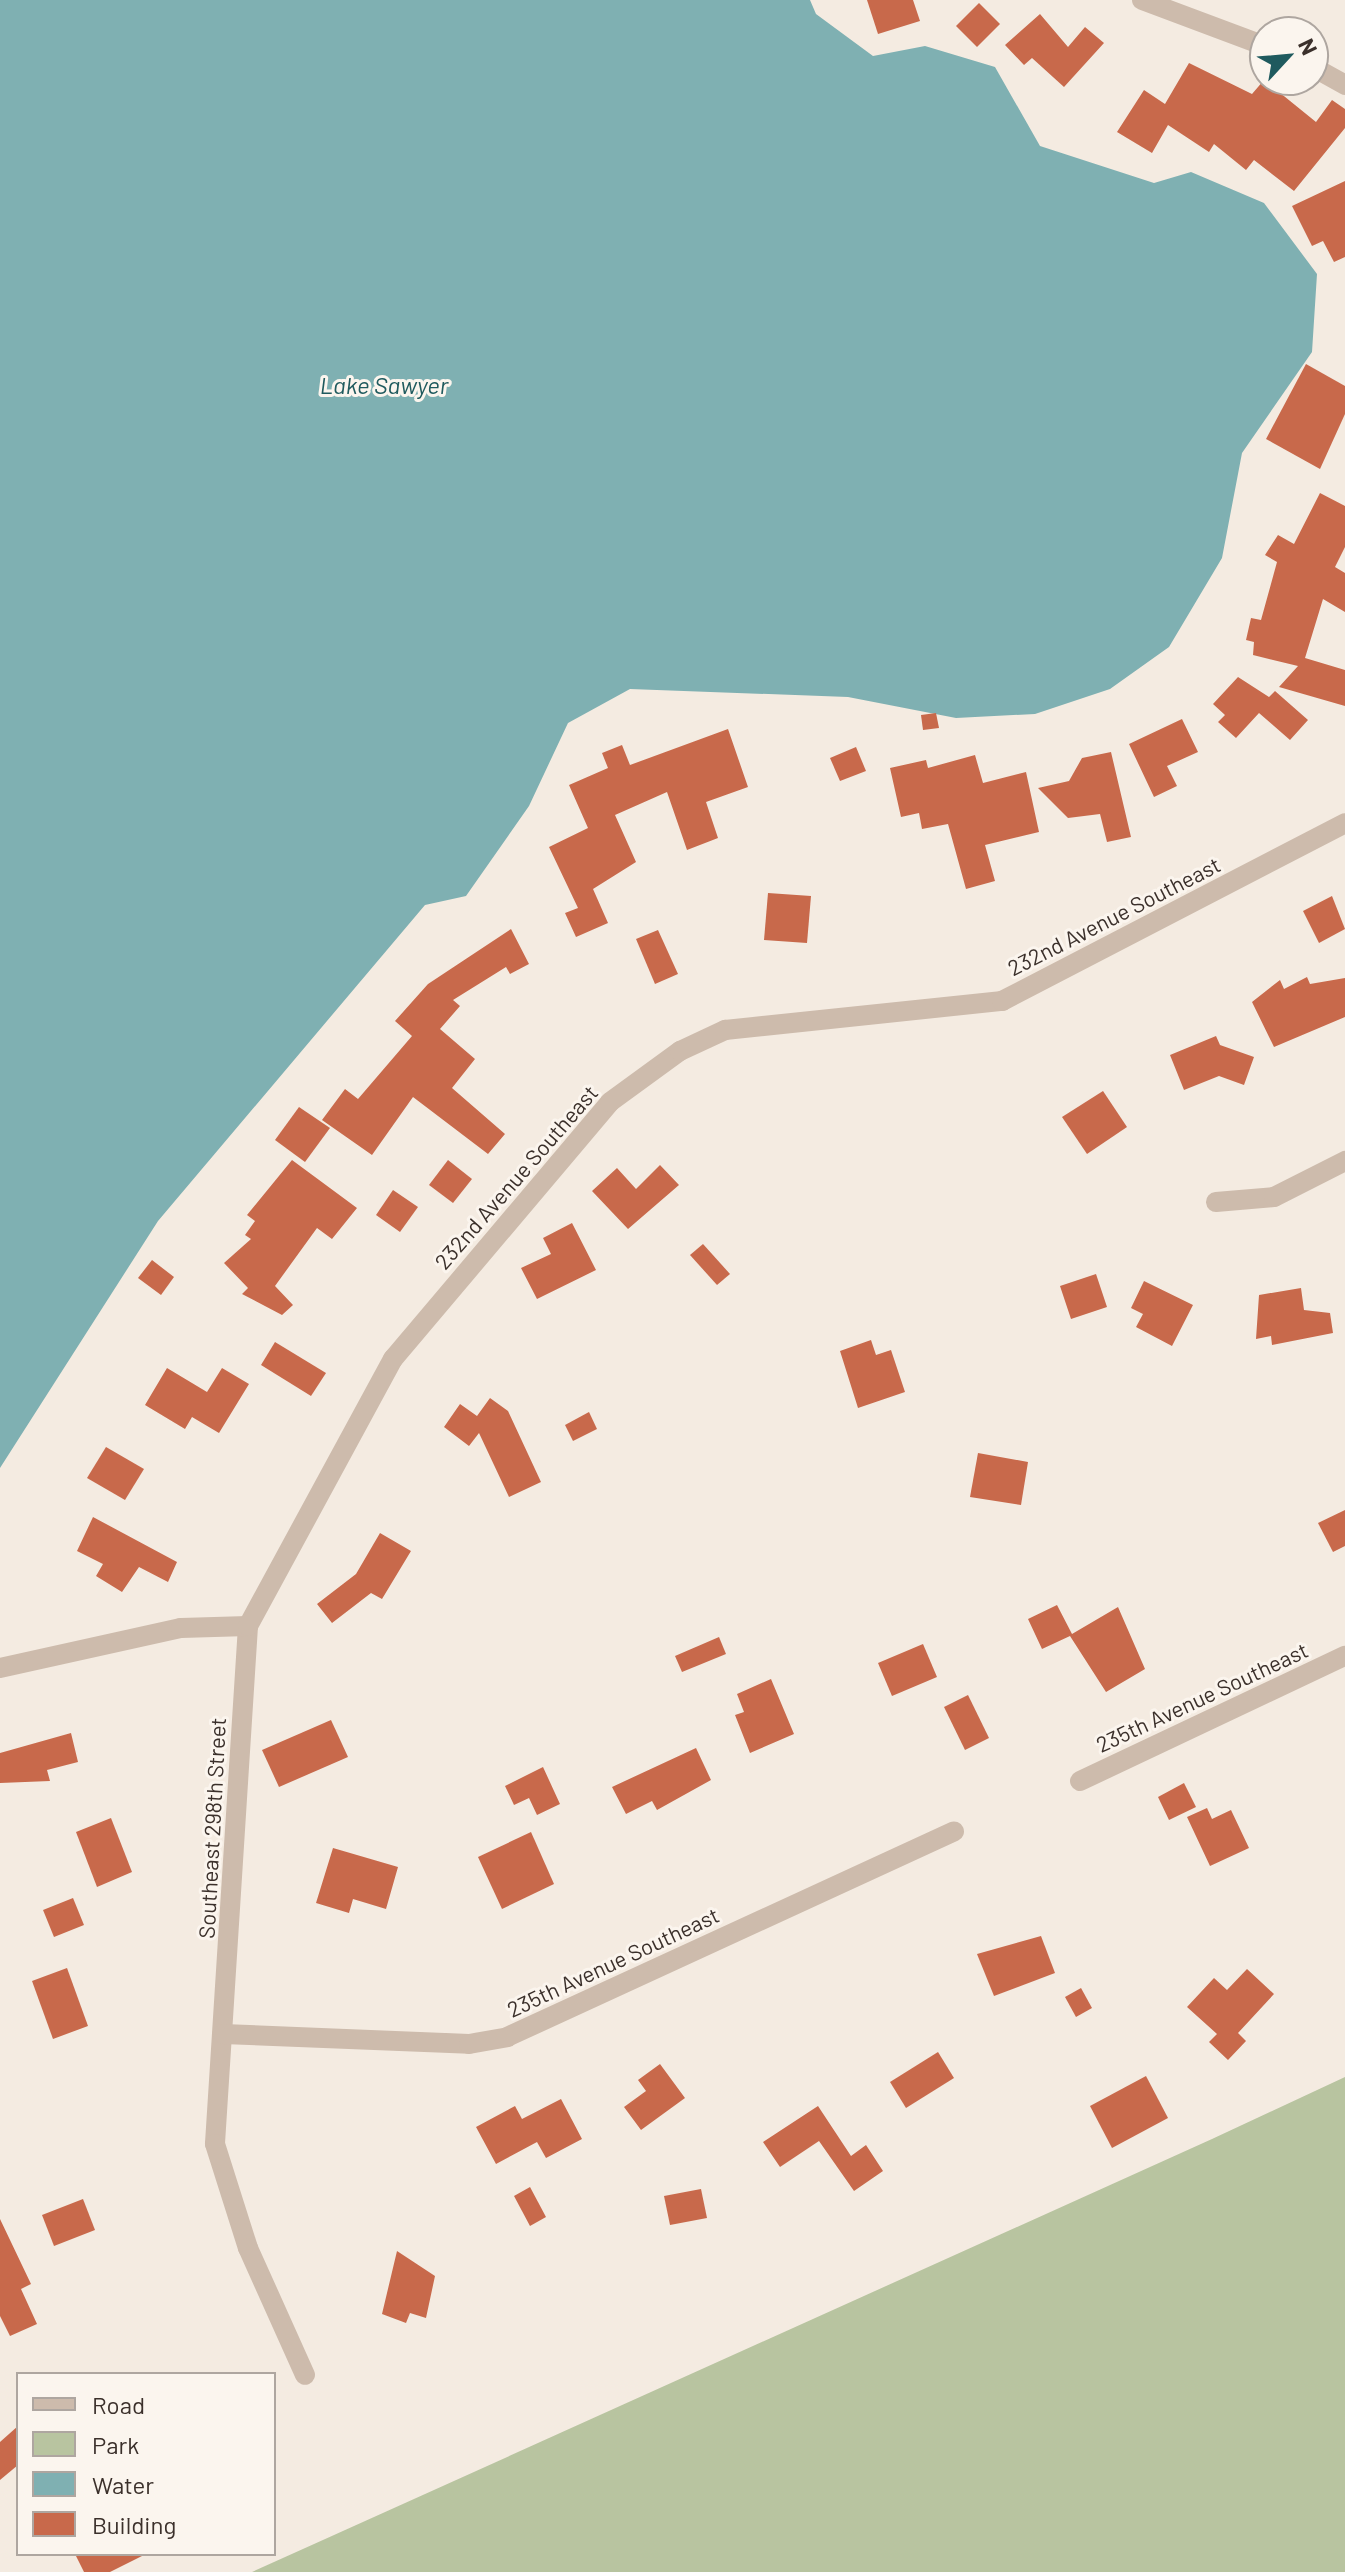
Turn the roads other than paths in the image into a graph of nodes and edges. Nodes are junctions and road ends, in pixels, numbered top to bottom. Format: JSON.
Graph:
{"nodes":[{"id":1,"x":1142,"y":0,"type":"edge"},
{"id":2,"x":1249,"y":40,"type":"edge"},
{"id":3,"x":1345,"y":823,"type":"edge"},
{"id":4,"x":1345,"y":1161,"type":"edge"},
{"id":5,"x":1216,"y":1202,"type":"dead end"},
{"id":6,"x":248,"y":1626,"type":"junction"},
{"id":7,"x":1345,"y":1656,"type":"edge"},
{"id":8,"x":0,"y":1668,"type":"edge"},
{"id":9,"x":1080,"y":1781,"type":"dead end"},
{"id":10,"x":954,"y":1831,"type":"dead end"},
{"id":11,"x":223,"y":2034,"type":"junction"},
{"id":12,"x":305,"y":2375,"type":"dead end"}],
"edges":[{"from":1,"to":2,"type":"street"},
{"from":3,"to":6,"type":"street","name":"232nd Avenue Southeast"},
{"from":4,"to":5,"type":"street"},
{"from":6,"to":8,"type":"street"},
{"from":6,"to":11,"type":"street","name":"Southeast 298th Street"},
{"from":7,"to":9,"type":"street","name":"235th Avenue Southeast"},
{"from":10,"to":11,"type":"street","name":"235th Avenue Southeast"},
{"from":11,"to":12,"type":"street","name":"Southeast 298th Street"}]}
